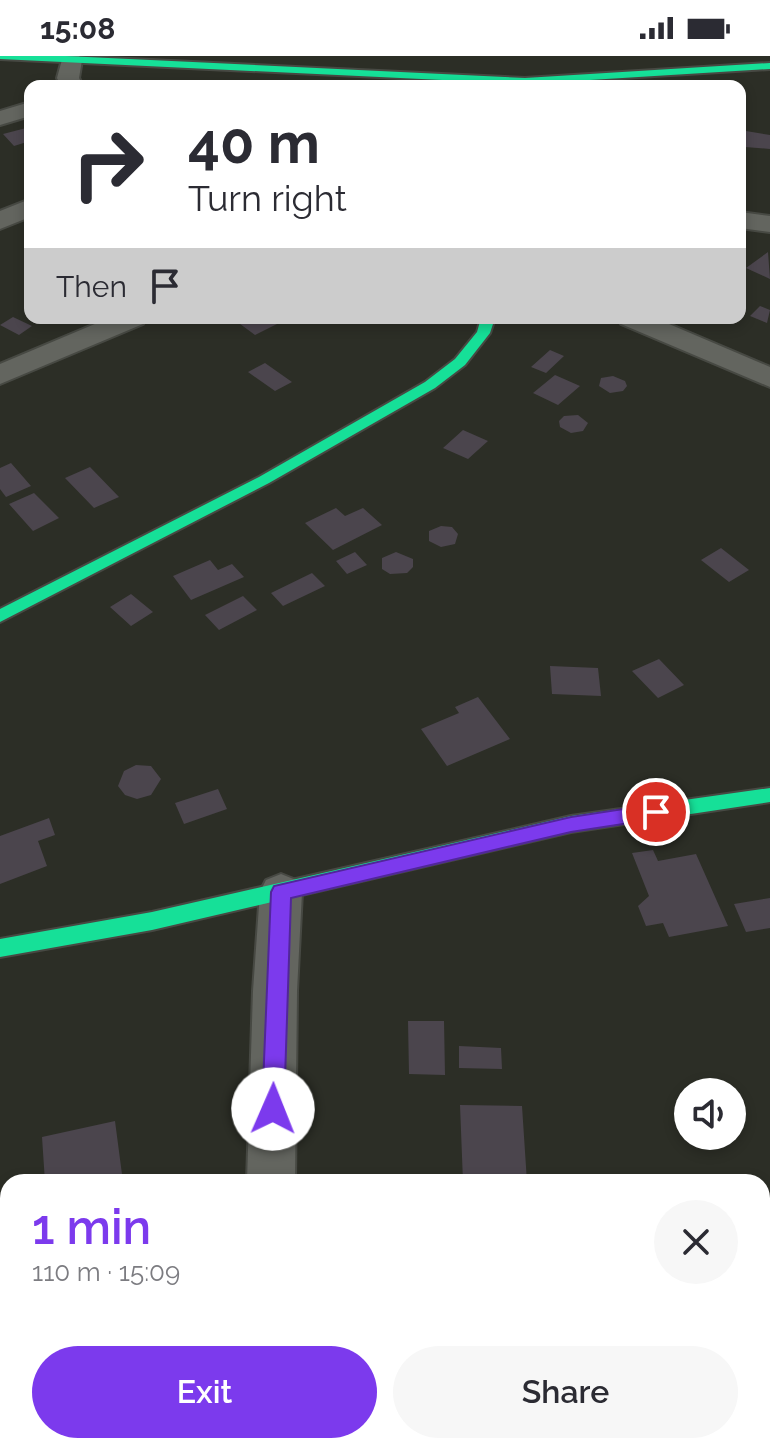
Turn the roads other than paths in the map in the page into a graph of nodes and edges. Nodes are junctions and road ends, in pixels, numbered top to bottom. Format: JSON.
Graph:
{"nodes":[{"id":1,"x":0,"y":56,"type":"edge"},
{"id":2,"x":71,"y":60,"type":"junction"},
{"id":3,"x":236,"y":62,"type":"edge"},
{"id":4,"x":770,"y":66,"type":"edge"},
{"id":5,"x":69,"y":80,"type":"edge"},
{"id":6,"x":450,"y":80,"type":"edge"},
{"id":7,"x":568,"y":80,"type":"edge"},
{"id":8,"x":24,"y":111,"type":"edge"},
{"id":9,"x":0,"y":118,"type":"edge"},
{"id":10,"x":24,"y":210,"type":"edge"},
{"id":11,"x":0,"y":221,"type":"edge"},
{"id":12,"x":746,"y":221,"type":"edge"},
{"id":13,"x":770,"y":224,"type":"edge"},
{"id":14,"x":119,"y":324,"type":"edge"},
{"id":15,"x":486,"y":324,"type":"edge"},
{"id":16,"x":645,"y":324,"type":"edge"},
{"id":17,"x":0,"y":375,"type":"edge"},
{"id":18,"x":770,"y":378,"type":"edge"},
{"id":19,"x":0,"y":616,"type":"edge"},
{"id":20,"x":770,"y":795,"type":"edge"},
{"id":21,"x":281,"y":892,"type":"junction"},
{"id":22,"x":0,"y":948,"type":"edge"},
{"id":23,"x":271,"y":1174,"type":"edge"}],
"edges":[{"from":1,"to":2,"type":"street"},
{"from":2,"to":3,"type":"street"},
{"from":2,"to":5,"type":"street"},
{"from":3,"to":6,"type":"street"},
{"from":4,"to":7,"type":"street"},
{"from":8,"to":9,"type":"street"},
{"from":10,"to":11,"type":"street"},
{"from":12,"to":13,"type":"street"},
{"from":14,"to":17,"type":"street"},
{"from":15,"to":19,"type":"street"},
{"from":16,"to":18,"type":"street"},
{"from":20,"to":21,"type":"street"},
{"from":21,"to":22,"type":"street"},
{"from":21,"to":23,"type":"street"}]}
